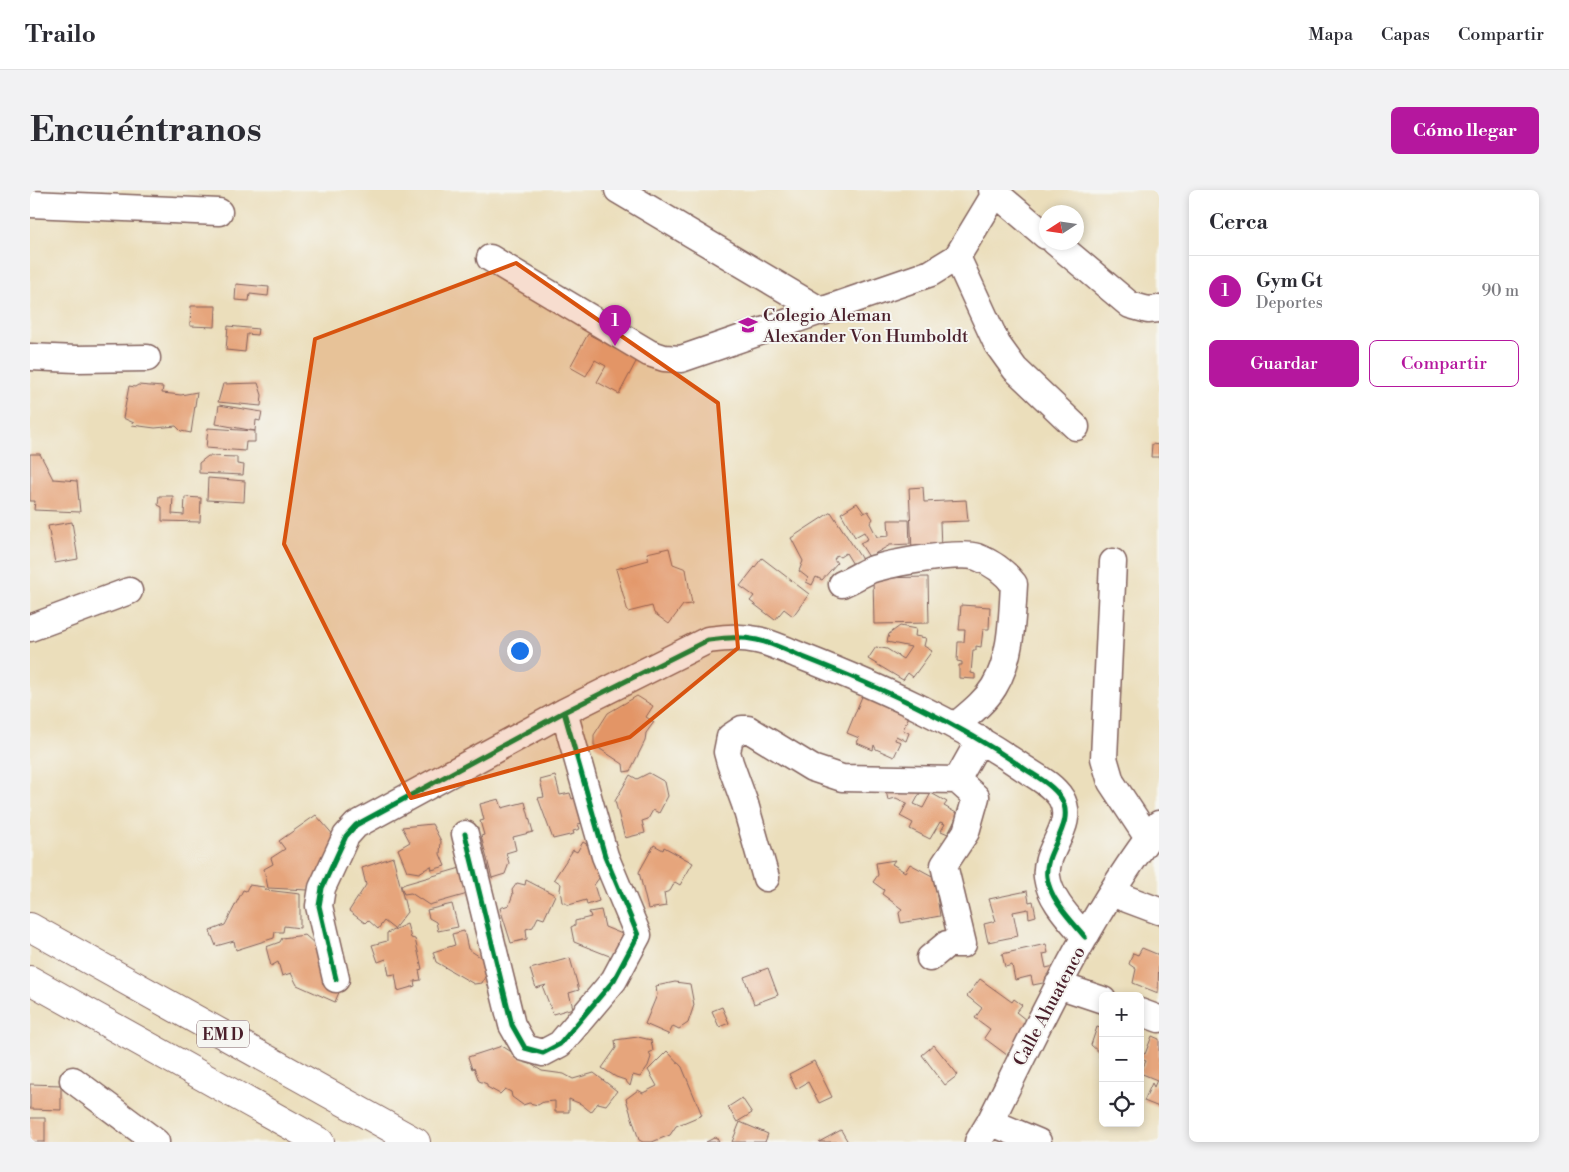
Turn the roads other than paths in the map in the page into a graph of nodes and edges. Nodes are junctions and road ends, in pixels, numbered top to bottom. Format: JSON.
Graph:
{"nodes":[{"id":1,"x":618,"y":190,"type":"edge"},
{"id":2,"x":994,"y":192,"type":"edge"},
{"id":3,"x":30,"y":204,"type":"edge"},
{"id":4,"x":218,"y":212,"type":"dead end"},
{"id":5,"x":1039,"y":230,"type":"edge"},
{"id":6,"x":1064,"y":250,"type":"edge"},
{"id":7,"x":957,"y":257,"type":"junction"},
{"id":8,"x":490,"y":258,"type":"dead end"},
{"id":9,"x":1159,"y":309,"type":"edge"},
{"id":10,"x":823,"y":312,"type":"junction"},
{"id":11,"x":30,"y":357,"type":"edge"},
{"id":12,"x":147,"y":358,"type":"dead end"},
{"id":13,"x":1076,"y":427,"type":"dead end"},
{"id":14,"x":1113,"y":562,"type":"dead end"},
{"id":15,"x":842,"y":584,"type":"dead end"},
{"id":16,"x":129,"y":591,"type":"dead end"},
{"id":17,"x":30,"y":628,"type":"edge"},
{"id":18,"x":564,"y":712,"type":"junction"},
{"id":19,"x":955,"y":726,"type":"junction"},
{"id":20,"x":980,"y":738,"type":"junction"},
{"id":21,"x":957,"y":780,"type":"junction"},
{"id":22,"x":1154,"y":830,"type":"edge"},
{"id":23,"x":464,"y":834,"type":"dead end"},
{"id":24,"x":766,"y":878,"type":"dead end"},
{"id":25,"x":1111,"y":893,"type":"junction"},
{"id":26,"x":1159,"y":910,"type":"edge"},
{"id":27,"x":30,"y":927,"type":"edge"},
{"id":28,"x":1086,"y":937,"type":"junction"},
{"id":29,"x":930,"y":958,"type":"dead end"},
{"id":30,"x":336,"y":979,"type":"dead end"},
{"id":31,"x":30,"y":980,"type":"edge"},
{"id":32,"x":1058,"y":985,"type":"junction"},
{"id":33,"x":1099,"y":999,"type":"edge"},
{"id":34,"x":1144,"y":1013,"type":"edge"},
{"id":35,"x":1159,"y":1019,"type":"edge"},
{"id":36,"x":73,"y":1080,"type":"dead end"},
{"id":37,"x":984,"y":1132,"type":"edge"},
{"id":38,"x":156,"y":1142,"type":"edge"},
{"id":39,"x":320,"y":1142,"type":"edge"},
{"id":40,"x":416,"y":1142,"type":"edge"},
{"id":41,"x":1038,"y":1142,"type":"edge"}],
"edges":[{"from":1,"to":10,"type":"street"},
{"from":2,"to":5,"type":"street"},
{"from":2,"to":7,"type":"street"},
{"from":3,"to":4,"type":"street"},
{"from":6,"to":9,"type":"street"},
{"from":7,"to":10,"type":"street"},
{"from":7,"to":13,"type":"street"},
{"from":8,"to":10,"type":"street"},
{"from":11,"to":12,"type":"street"},
{"from":14,"to":22,"type":"street"},
{"from":15,"to":19,"type":"street"},
{"from":16,"to":17,"type":"street"},
{"from":18,"to":19,"type":"street"},
{"from":18,"to":23,"type":"street"},
{"from":18,"to":30,"type":"street"},
{"from":19,"to":20,"type":"street"},
{"from":20,"to":21,"type":"street"},
{"from":20,"to":28,"type":"street"},
{"from":21,"to":24,"type":"street"},
{"from":21,"to":29,"type":"street"},
{"from":22,"to":25,"type":"street","name":"Calle Ahuatenco"},
{"from":25,"to":26,"type":"street"},
{"from":25,"to":28,"type":"street","name":"Calle Ahuatenco"},
{"from":27,"to":40,"type":"highway","number":"EM D"},
{"from":28,"to":32,"type":"street","name":"Calle Ahuatenco"},
{"from":31,"to":39,"type":"highway","number":"EM D"},
{"from":32,"to":33,"type":"street"},
{"from":32,"to":37,"type":"street","name":"Calle Ahuatenco"},
{"from":34,"to":35,"type":"street"},
{"from":36,"to":38,"type":"street"},
{"from":37,"to":41,"type":"street"}]}
